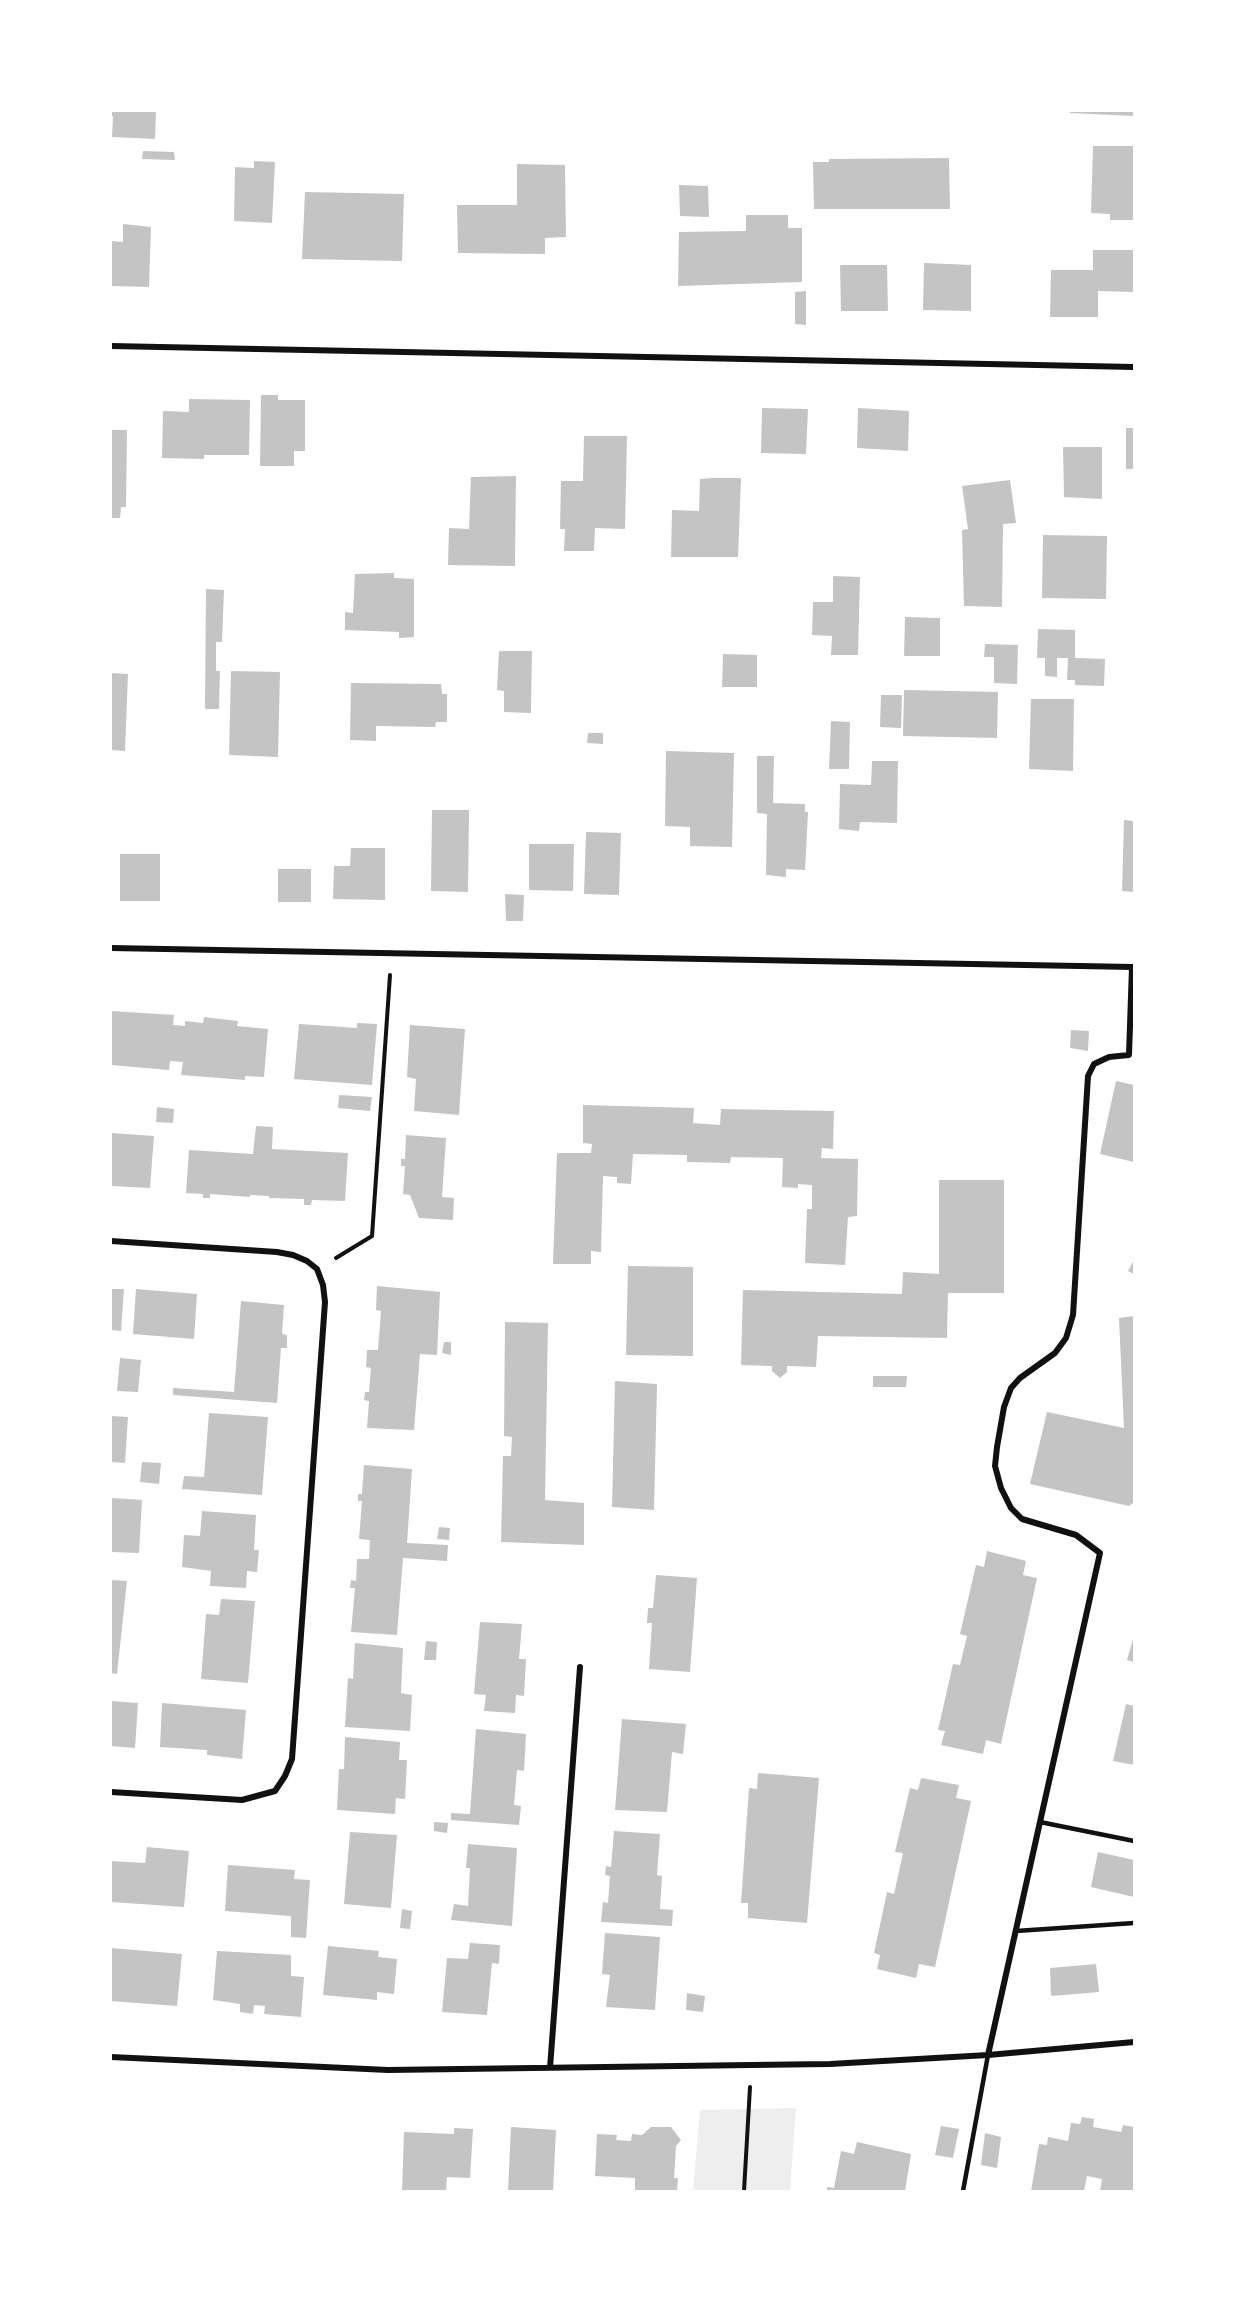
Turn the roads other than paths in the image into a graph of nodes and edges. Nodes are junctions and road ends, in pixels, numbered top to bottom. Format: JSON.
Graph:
{"nodes":[{"id":1,"x":111,"y":346,"type":"edge"},
{"id":2,"x":1134,"y":367,"type":"edge"},
{"id":3,"x":111,"y":948,"type":"edge"},
{"id":4,"x":1133,"y":967,"type":"edge"},
{"id":5,"x":111,"y":1241,"type":"edge"},
{"id":6,"x":580,"y":1667,"type":"dead end"},
{"id":7,"x":111,"y":1792,"type":"edge"},
{"id":8,"x":1039,"y":1822,"type":"junction"},
{"id":9,"x":1134,"y":1841,"type":"edge"},
{"id":10,"x":1134,"y":1923,"type":"edge"},
{"id":11,"x":1016,"y":1931,"type":"junction"},
{"id":12,"x":1134,"y":2042,"type":"edge"},
{"id":13,"x":988,"y":2055,"type":"junction"},
{"id":14,"x":111,"y":2057,"type":"edge"},
{"id":15,"x":550,"y":2068,"type":"junction"},
{"id":16,"x":963,"y":2191,"type":"edge"}],
"edges":[{"from":1,"to":2,"type":"street"},
{"from":3,"to":4,"type":"street"},
{"from":4,"to":8,"type":"street"},
{"from":5,"to":7,"type":"street"},
{"from":6,"to":15,"type":"street"},
{"from":8,"to":9,"type":"lane"},
{"from":8,"to":11,"type":"street"},
{"from":10,"to":11,"type":"lane"},
{"from":11,"to":13,"type":"street"},
{"from":12,"to":13,"type":"street"},
{"from":13,"to":15,"type":"street"},
{"from":13,"to":16,"type":"lane"},
{"from":14,"to":15,"type":"street"}]}
